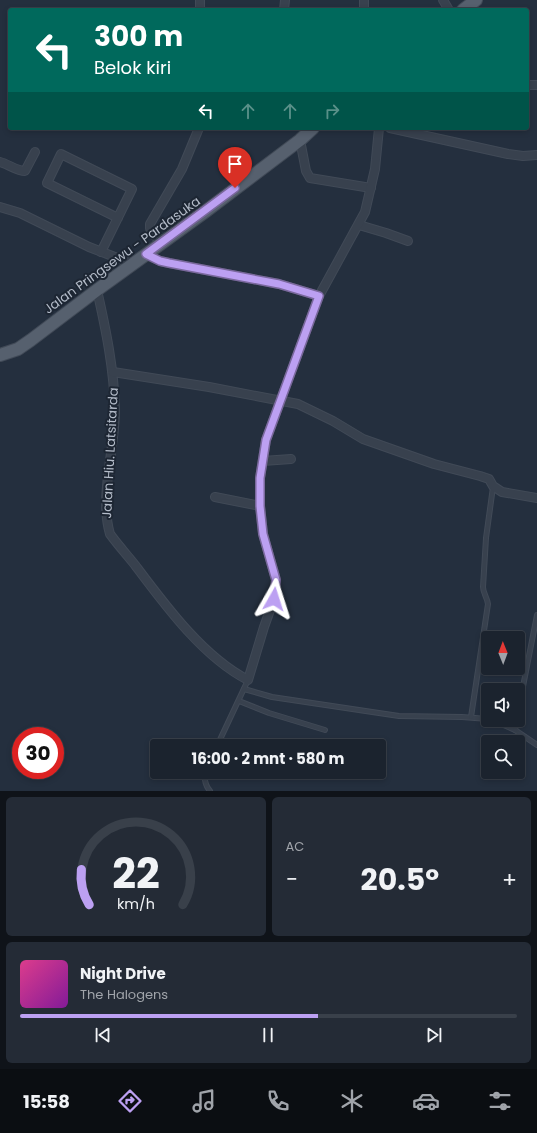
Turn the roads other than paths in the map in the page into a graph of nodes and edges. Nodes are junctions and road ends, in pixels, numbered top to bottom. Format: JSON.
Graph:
{"nodes":[{"id":1,"x":476,"y":0,"type":"edge"},
{"id":2,"x":466,"y":8,"type":"edge"},
{"id":3,"x":198,"y":130,"type":"edge"},
{"id":4,"x":311,"y":130,"type":"edge"},
{"id":5,"x":379,"y":130,"type":"edge"},
{"id":6,"x":399,"y":130,"type":"edge"},
{"id":7,"x":300,"y":140,"type":"junction"},
{"id":8,"x":35,"y":152,"type":"dead end"},
{"id":9,"x":537,"y":155,"type":"edge"},
{"id":10,"x":0,"y":162,"type":"edge"},
{"id":11,"x":371,"y":188,"type":"junction"},
{"id":12,"x":0,"y":207,"type":"edge"},
{"id":13,"x":118,"y":218,"type":"junction"},
{"id":14,"x":359,"y":225,"type":"junction"},
{"id":15,"x":164,"y":241,"type":"junction"},
{"id":16,"x":408,"y":241,"type":"dead end"},
{"id":17,"x":101,"y":252,"type":"junction"},
{"id":18,"x":146,"y":254,"type":"junction"},
{"id":19,"x":133,"y":264,"type":"junction"},
{"id":20,"x":97,"y":290,"type":"junction"},
{"id":21,"x":319,"y":296,"type":"junction"},
{"id":22,"x":0,"y":355,"type":"edge"},
{"id":23,"x":113,"y":372,"type":"junction"},
{"id":24,"x":280,"y":400,"type":"junction"},
{"id":25,"x":291,"y":459,"type":"dead end"},
{"id":26,"x":263,"y":461,"type":"junction"},
{"id":27,"x":493,"y":486,"type":"junction"},
{"id":28,"x":215,"y":497,"type":"dead end"},
{"id":29,"x":537,"y":498,"type":"edge"},
{"id":30,"x":260,"y":506,"type":"junction"},
{"id":31,"x":537,"y":615,"type":"edge"},
{"id":32,"x":248,"y":680,"type":"junction"},
{"id":33,"x":524,"y":683,"type":"edge"},
{"id":34,"x":244,"y":689,"type":"junction"},
{"id":35,"x":239,"y":701,"type":"junction"},
{"id":36,"x":472,"y":717,"type":"junction"},
{"id":37,"x":481,"y":718,"type":"edge"},
{"id":38,"x":508,"y":727,"type":"edge"},
{"id":39,"x":515,"y":727,"type":"edge"},
{"id":40,"x":325,"y":730,"type":"dead end"},
{"id":41,"x":515,"y":730,"type":"junction"},
{"id":42,"x":221,"y":739,"type":"edge"},
{"id":43,"x":537,"y":745,"type":"edge"},
{"id":44,"x":204,"y":779,"type":"edge"},
{"id":45,"x":210,"y":791,"type":"edge"}],
"edges":[{"from":1,"to":2,"type":"main road"},
{"from":3,"to":15,"type":"street"},
{"from":4,"to":7,"type":"main road","name":"Jalan Pringsewu - Pardasuka"},
{"from":5,"to":11,"type":"street"},
{"from":6,"to":9,"type":"street"},
{"from":7,"to":11,"type":"street"},
{"from":7,"to":15,"type":"main road","name":"Jalan Pringsewu - Pardasuka"},
{"from":8,"to":10,"type":"street"},
{"from":11,"to":14,"type":"street"},
{"from":12,"to":17,"type":"street"},
{"from":13,"to":13,"type":"street"},
{"from":13,"to":17,"type":"street"},
{"from":14,"to":16,"type":"street"},
{"from":14,"to":21,"type":"street"},
{"from":15,"to":18,"type":"main road","name":"Jalan Pringsewu - Pardasuka"},
{"from":17,"to":19,"type":"street"},
{"from":18,"to":19,"type":"main road","name":"Jalan Pringsewu - Pardasuka"},
{"from":18,"to":21,"type":"street"},
{"from":19,"to":20,"type":"main road","name":"Jalan Pringsewu - Pardasuka"},
{"from":20,"to":22,"type":"main road","name":"Jalan Pringsewu - Pardasuka"},
{"from":20,"to":23,"type":"street","name":"Jalan Hiu. Latsitarda"},
{"from":21,"to":24,"type":"street"},
{"from":23,"to":24,"type":"street"},
{"from":23,"to":32,"type":"street","name":"Jalan Hiu. Latsitarda"},
{"from":24,"to":26,"type":"street"},
{"from":24,"to":27,"type":"street"},
{"from":25,"to":26,"type":"street"},
{"from":26,"to":30,"type":"street"},
{"from":27,"to":29,"type":"street"},
{"from":27,"to":36,"type":"lane"},
{"from":28,"to":30,"type":"street"},
{"from":30,"to":32,"type":"street"},
{"from":31,"to":33,"type":"lane"},
{"from":32,"to":34,"type":"lane"},
{"from":34,"to":35,"type":"lane"},
{"from":34,"to":36,"type":"lane"},
{"from":35,"to":40,"type":"lane"},
{"from":35,"to":42,"type":"lane"},
{"from":36,"to":37,"type":"lane"},
{"from":38,"to":41,"type":"lane"},
{"from":39,"to":41,"type":"lane"},
{"from":41,"to":43,"type":"lane"},
{"from":44,"to":45,"type":"lane"}]}
